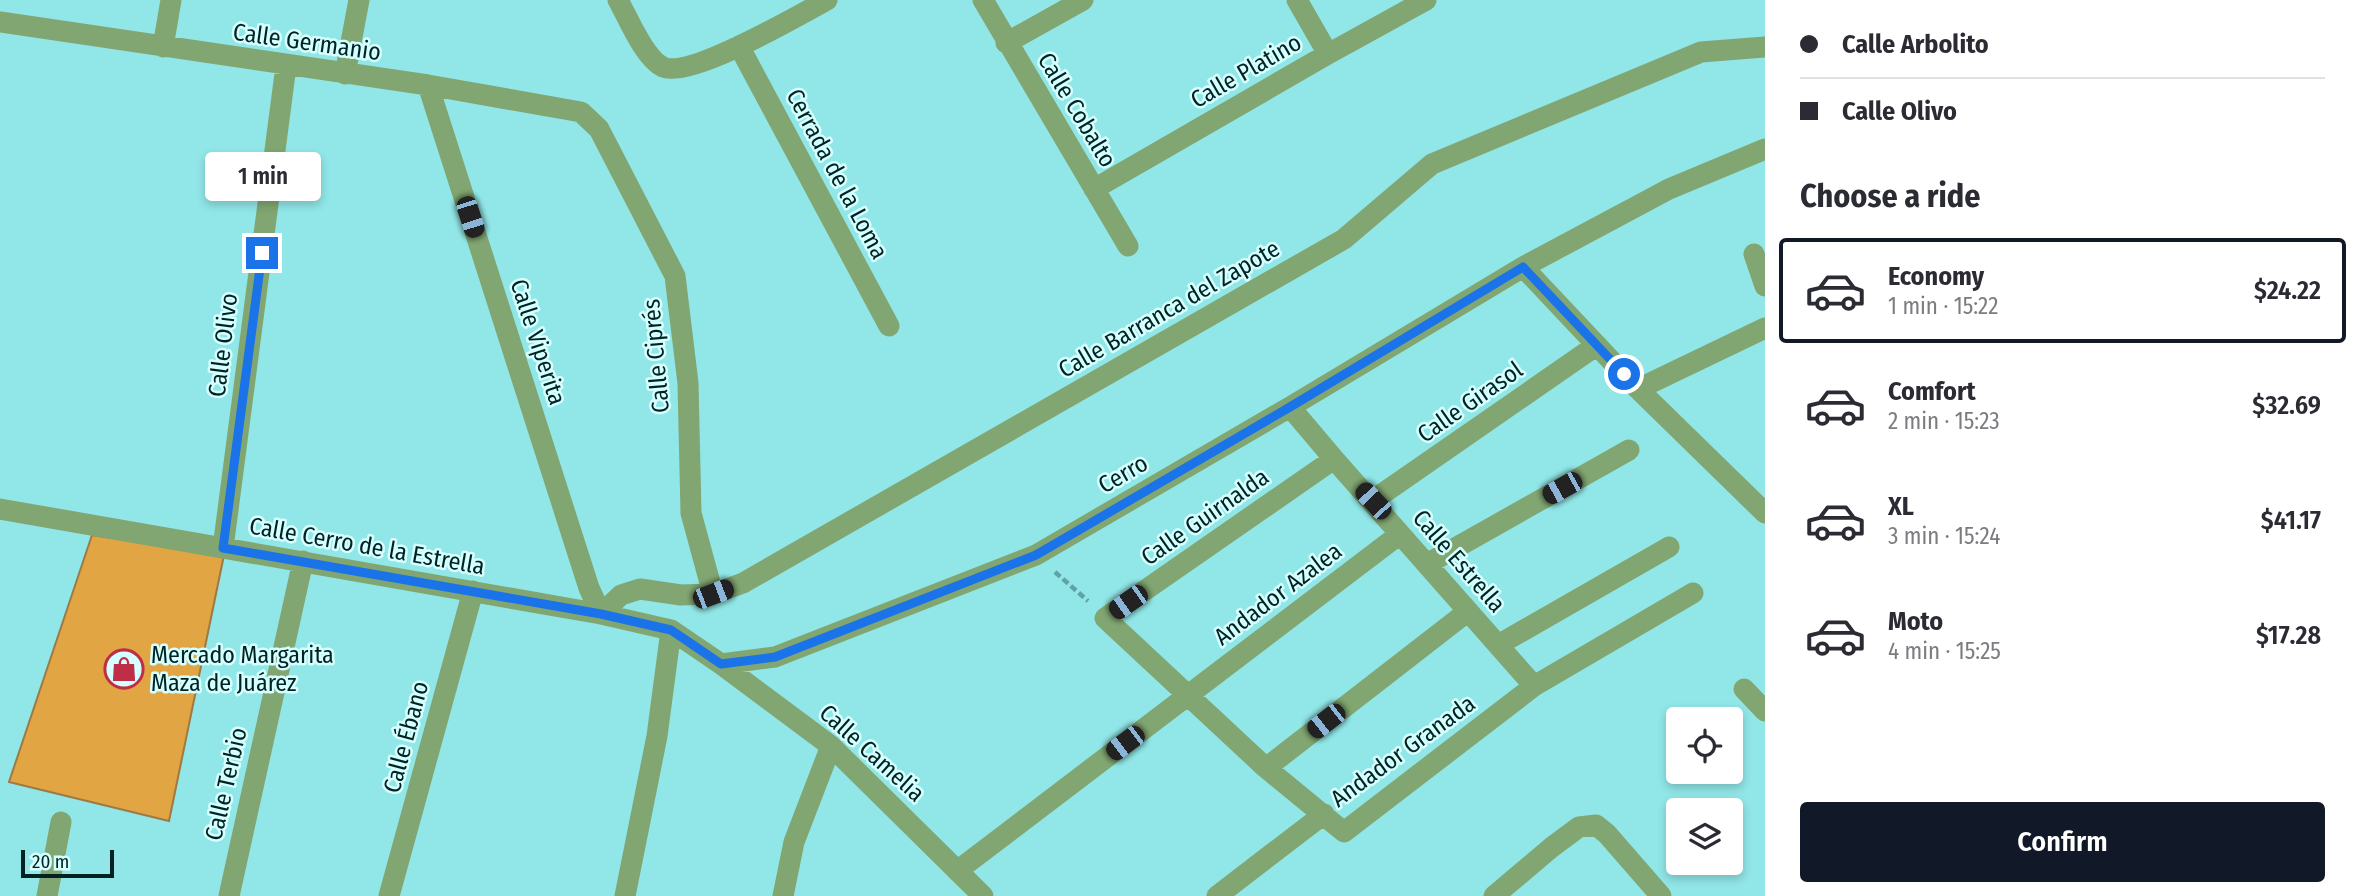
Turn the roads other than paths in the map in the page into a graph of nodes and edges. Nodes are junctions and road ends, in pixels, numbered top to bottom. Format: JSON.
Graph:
{"nodes":[{"id":1,"x":171,"y":0,"type":"edge"},
{"id":2,"x":359,"y":0,"type":"edge"},
{"id":3,"x":618,"y":0,"type":"edge"},
{"id":4,"x":827,"y":0,"type":"edge"},
{"id":5,"x":983,"y":0,"type":"edge"},
{"id":6,"x":1083,"y":0,"type":"edge"},
{"id":7,"x":1297,"y":0,"type":"edge"},
{"id":8,"x":1426,"y":0,"type":"edge"},
{"id":9,"x":0,"y":22,"type":"edge"},
{"id":10,"x":1006,"y":43,"type":"junction"},
{"id":11,"x":739,"y":46,"type":"junction"},
{"id":12,"x":163,"y":47,"type":"junction"},
{"id":13,"x":1765,"y":47,"type":"edge"},
{"id":14,"x":1328,"y":54,"type":"junction"},
{"id":15,"x":286,"y":66,"type":"junction"},
{"id":16,"x":345,"y":74,"type":"junction"},
{"id":17,"x":428,"y":85,"type":"junction"},
{"id":18,"x":599,"y":129,"type":"joint"},
{"id":19,"x":1765,"y":149,"type":"edge"},
{"id":20,"x":1094,"y":189,"type":"junction"},
{"id":21,"x":1128,"y":246,"type":"dead end"},
{"id":22,"x":1754,"y":254,"type":"dead end"},
{"id":23,"x":1523,"y":267,"type":"junction"},
{"id":24,"x":1765,"y":286,"type":"edge"},
{"id":25,"x":889,"y":326,"type":"dead end"},
{"id":26,"x":1765,"y":328,"type":"edge"},
{"id":27,"x":1597,"y":345,"type":"junction"},
{"id":28,"x":1638,"y":389,"type":"junction"},
{"id":29,"x":1290,"y":407,"type":"junction"},
{"id":30,"x":1629,"y":450,"type":"dead end"},
{"id":31,"x":1334,"y":459,"type":"junction"},
{"id":32,"x":1373,"y":501,"type":"junction"},
{"id":33,"x":0,"y":509,"type":"edge"},
{"id":34,"x":1765,"y":513,"type":"edge"},
{"id":35,"x":1400,"y":534,"type":"junction"},
{"id":36,"x":1669,"y":547,"type":"dead end"},
{"id":37,"x":223,"y":548,"type":"junction"},
{"id":38,"x":303,"y":561,"type":"junction"},
{"id":39,"x":1427,"y":564,"type":"junction"},
{"id":40,"x":473,"y":591,"type":"junction"},
{"id":41,"x":1693,"y":593,"type":"dead end"},
{"id":42,"x":713,"y":594,"type":"junction"},
{"id":43,"x":1467,"y":612,"type":"junction"},
{"id":44,"x":601,"y":614,"type":"junction"},
{"id":45,"x":1105,"y":618,"type":"joint"},
{"id":46,"x":671,"y":630,"type":"junction"},
{"id":47,"x":1498,"y":645,"type":"junction"},
{"id":48,"x":721,"y":664,"type":"junction"},
{"id":49,"x":1534,"y":686,"type":"junction"},
{"id":50,"x":1744,"y":689,"type":"dead end"},
{"id":51,"x":1187,"y":695,"type":"junction"},
{"id":52,"x":1765,"y":711,"type":"edge"},
{"id":53,"x":831,"y":746,"type":"junction"},
{"id":54,"x":1266,"y":768,"type":"junction"},
{"id":55,"x":1324,"y":814,"type":"junction"},
{"id":56,"x":61,"y":822,"type":"dead end"},
{"id":57,"x":957,"y":871,"type":"junction"},
{"id":58,"x":47,"y":896,"type":"edge"},
{"id":59,"x":229,"y":896,"type":"edge"},
{"id":60,"x":389,"y":896,"type":"edge"},
{"id":61,"x":625,"y":896,"type":"edge"},
{"id":62,"x":783,"y":896,"type":"edge"},
{"id":63,"x":983,"y":896,"type":"edge"},
{"id":64,"x":1217,"y":896,"type":"edge"},
{"id":65,"x":1494,"y":896,"type":"edge"},
{"id":66,"x":1661,"y":896,"type":"edge"}],
"edges":[{"from":1,"to":12,"type":"street"},
{"from":2,"to":16,"type":"street"},
{"from":3,"to":11,"type":"street"},
{"from":4,"to":11,"type":"street"},
{"from":5,"to":10,"type":"street","name":"Calle Cobalto"},
{"from":6,"to":10,"type":"street"},
{"from":7,"to":14,"type":"street"},
{"from":8,"to":14,"type":"street","name":"Calle Platino"},
{"from":9,"to":12,"type":"street","name":"Calle Germanio"},
{"from":10,"to":20,"type":"street","name":"Calle Cobalto"},
{"from":11,"to":25,"type":"street","name":"Cerrada de la Loma"},
{"from":12,"to":15,"type":"street","name":"Calle Germanio"},
{"from":13,"to":42,"type":"street","name":"Calle Barranca del Zapote"},
{"from":14,"to":20,"type":"street","name":"Calle Platino"},
{"from":15,"to":16,"type":"street","name":"Calle Germanio"},
{"from":15,"to":37,"type":"street","name":"Calle Olivo"},
{"from":16,"to":17,"type":"street","name":"Calle Germanio"},
{"from":17,"to":18,"type":"street","name":"Calle Germanio"},
{"from":17,"to":44,"type":"street","name":"Calle Viperita"},
{"from":18,"to":42,"type":"street","name":"Calle Ciprés"},
{"from":19,"to":23,"type":"street"},
{"from":20,"to":21,"type":"street","name":"Calle Cobalto"},
{"from":22,"to":24,"type":"street"},
{"from":23,"to":27,"type":"street"},
{"from":23,"to":29,"type":"street","name":"Cerro"},
{"from":26,"to":28,"type":"street"},
{"from":27,"to":28,"type":"street"},
{"from":27,"to":32,"type":"street","name":"Calle Girasol"},
{"from":28,"to":34,"type":"street"},
{"from":29,"to":31,"type":"street","name":"Calle Estrella"},
{"from":29,"to":48,"type":"street","name":"Cerro"},
{"from":30,"to":39,"type":"street"},
{"from":31,"to":32,"type":"street","name":"Calle Estrella"},
{"from":31,"to":45,"type":"street","name":"Calle Guirnalda"},
{"from":32,"to":35,"type":"street","name":"Calle Estrella"},
{"from":33,"to":37,"type":"street","name":"Calle Cerro de la Estrella"},
{"from":35,"to":39,"type":"street","name":"Calle Estrella"},
{"from":35,"to":51,"type":"street","name":"Andador Azalea"},
{"from":36,"to":47,"type":"street"},
{"from":37,"to":38,"type":"street","name":"Calle Cerro de la Estrella"},
{"from":38,"to":40,"type":"street","name":"Calle Cerro de la Estrella"},
{"from":38,"to":59,"type":"street","name":"Calle Terbio"},
{"from":39,"to":43,"type":"street","name":"Calle Estrella"},
{"from":40,"to":44,"type":"street","name":"Calle Cerro de la Estrella"},
{"from":40,"to":60,"type":"street","name":"Calle Ébano"},
{"from":41,"to":49,"type":"street","name":"Andador Granada"},
{"from":42,"to":44,"type":"street","name":"Calle Barranca del Zapote"},
{"from":43,"to":47,"type":"street","name":"Calle Estrella"},
{"from":43,"to":54,"type":"street"},
{"from":44,"to":46,"type":"street","name":"Calle Camelia"},
{"from":45,"to":51,"type":"street","name":"Andador Granada"},
{"from":46,"to":48,"type":"street","name":"Calle Camelia"},
{"from":46,"to":61,"type":"street"},
{"from":47,"to":49,"type":"street","name":"Calle Estrella"},
{"from":48,"to":53,"type":"street","name":"Calle Camelia"},
{"from":49,"to":55,"type":"street","name":"Andador Granada"},
{"from":50,"to":52,"type":"street"},
{"from":51,"to":54,"type":"street","name":"Andador Granada"},
{"from":51,"to":57,"type":"street","name":"Andador Azalea"},
{"from":53,"to":57,"type":"street","name":"Calle Camelia"},
{"from":53,"to":62,"type":"street"},
{"from":54,"to":55,"type":"street","name":"Andador Granada"},
{"from":55,"to":64,"type":"street"},
{"from":56,"to":58,"type":"street"},
{"from":57,"to":63,"type":"street","name":"Calle Camelia"},
{"from":65,"to":66,"type":"street"}]}
